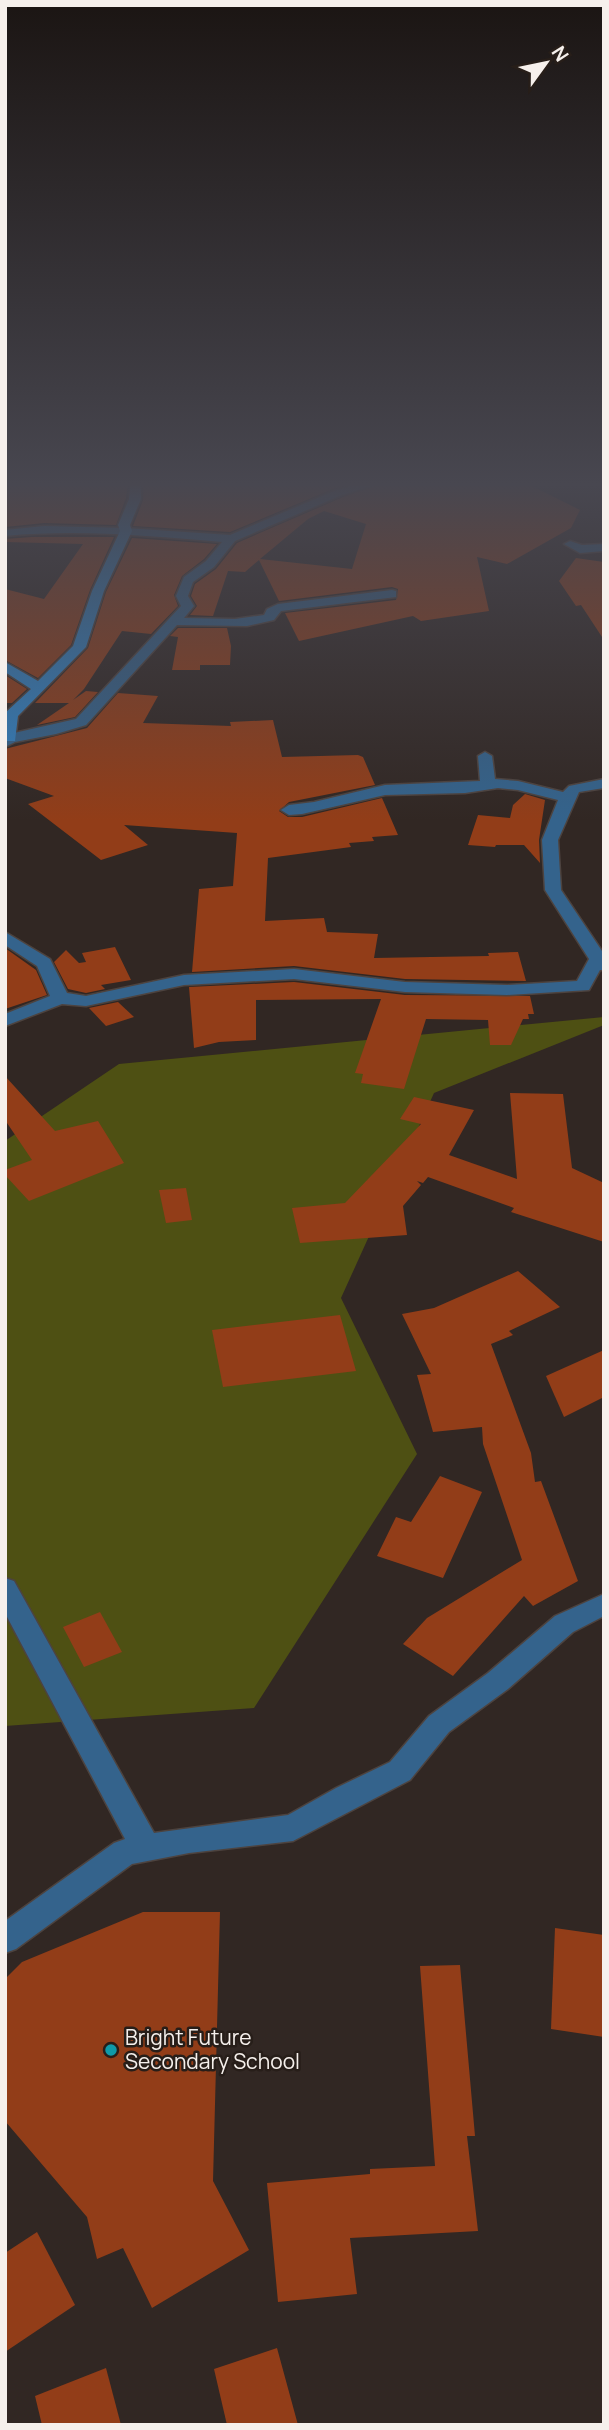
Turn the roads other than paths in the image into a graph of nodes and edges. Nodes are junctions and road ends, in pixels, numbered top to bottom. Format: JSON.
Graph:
{"nodes":[{"id":1,"x":96,"y":594,"type":"edge"},
{"id":2,"x":183,"y":594,"type":"edge"},
{"id":3,"x":389,"y":594,"type":"edge"},
{"id":4,"x":174,"y":621,"type":"junction"},
{"id":5,"x":5,"y":666,"type":"edge"},
{"id":6,"x":39,"y":688,"type":"junction"},
{"id":7,"x":8,"y":740,"type":"edge"},
{"id":8,"x":485,"y":756,"type":"dead end"},
{"id":9,"x":604,"y":783,"type":"edge"},
{"id":10,"x":488,"y":784,"type":"junction"},
{"id":11,"x":568,"y":798,"type":"junction"},
{"id":12,"x":289,"y":810,"type":"dead end"},
{"id":13,"x":5,"y":937,"type":"edge"},
{"id":14,"x":599,"y":965,"type":"edge"},
{"id":15,"x":60,"y":998,"type":"junction"},
{"id":16,"x":5,"y":1021,"type":"edge"},
{"id":17,"x":5,"y":1588,"type":"edge"},
{"id":18,"x":604,"y":1604,"type":"edge"},
{"id":19,"x":146,"y":1848,"type":"junction"},
{"id":20,"x":5,"y":1939,"type":"edge"}],
"edges":[{"from":1,"to":6,"type":"street"},
{"from":2,"to":4,"type":"street"},
{"from":3,"to":4,"type":"street"},
{"from":4,"to":7,"type":"street"},
{"from":5,"to":6,"type":"street"},
{"from":6,"to":7,"type":"street"},
{"from":8,"to":10,"type":"street"},
{"from":9,"to":11,"type":"street"},
{"from":10,"to":11,"type":"street"},
{"from":10,"to":12,"type":"street"},
{"from":11,"to":14,"type":"street"},
{"from":13,"to":15,"type":"street"},
{"from":14,"to":15,"type":"street"},
{"from":15,"to":16,"type":"street"},
{"from":17,"to":19,"type":"street"},
{"from":18,"to":19,"type":"street"},
{"from":19,"to":20,"type":"street"}]}
